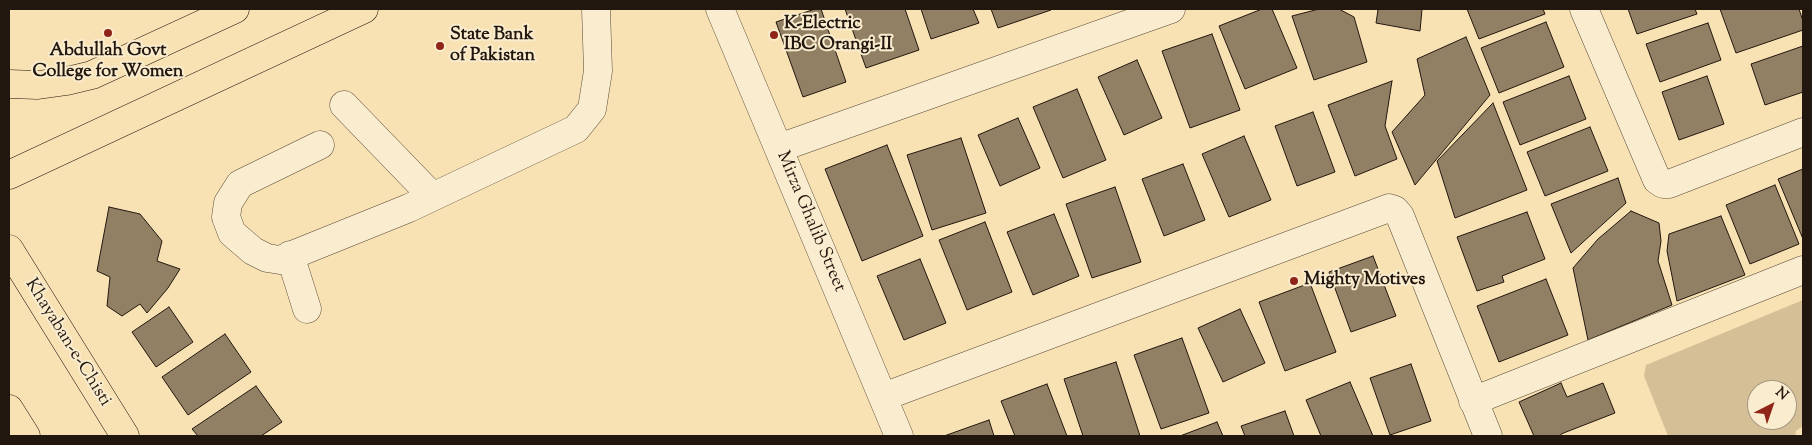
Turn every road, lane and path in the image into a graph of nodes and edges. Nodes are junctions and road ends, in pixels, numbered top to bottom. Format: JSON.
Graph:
{"nodes":[{"id":1,"x":235,"y":9,"type":"edge"},
{"id":2,"x":364,"y":9,"type":"edge"},
{"id":3,"x":596,"y":9,"type":"edge"},
{"id":4,"x":720,"y":9,"type":"edge"},
{"id":5,"x":1171,"y":9,"type":"edge"},
{"id":6,"x":1584,"y":9,"type":"edge"},
{"id":7,"x":9,"y":84,"type":"edge"},
{"id":8,"x":344,"y":105,"type":"dead end"},
{"id":9,"x":1803,"y":132,"type":"edge"},
{"id":10,"x":320,"y":146,"type":"dead end"},
{"id":11,"x":779,"y":148,"type":"junction"},
{"id":12,"x":9,"y":175,"type":"edge"},
{"id":13,"x":432,"y":196,"type":"junction"},
{"id":14,"x":9,"y":249,"type":"edge"},
{"id":15,"x":290,"y":255,"type":"junction"},
{"id":16,"x":1803,"y":270,"type":"edge"},
{"id":17,"x":307,"y":309,"type":"dead end"},
{"id":18,"x":883,"y":397,"type":"junction"},
{"id":19,"x":1473,"y":401,"type":"junction"},
{"id":20,"x":9,"y":409,"type":"edge"},
{"id":21,"x":26,"y":436,"type":"edge"},
{"id":22,"x":124,"y":436,"type":"edge"},
{"id":23,"x":899,"y":436,"type":"edge"},
{"id":24,"x":1488,"y":436,"type":"edge"}],
"edges":[{"from":1,"to":7,"type":"main road"},
{"from":2,"to":12,"type":"main road"},
{"from":3,"to":13,"type":"street"},
{"from":4,"to":11,"type":"street","name":"Mirza Ghalib Street"},
{"from":5,"to":11,"type":"street"},
{"from":6,"to":9,"type":"street"},
{"from":8,"to":13,"type":"street"},
{"from":10,"to":15,"type":"street"},
{"from":11,"to":18,"type":"street","name":"Mirza Ghalib Street"},
{"from":13,"to":15,"type":"street"},
{"from":14,"to":22,"type":"main road","name":"Khayaban-e-Chisti"},
{"from":15,"to":17,"type":"street"},
{"from":16,"to":19,"type":"street"},
{"from":18,"to":19,"type":"street"},
{"from":18,"to":23,"type":"street","name":"Mirza Ghalib Street"},
{"from":19,"to":24,"type":"street"},
{"from":20,"to":21,"type":"main road"}]}
